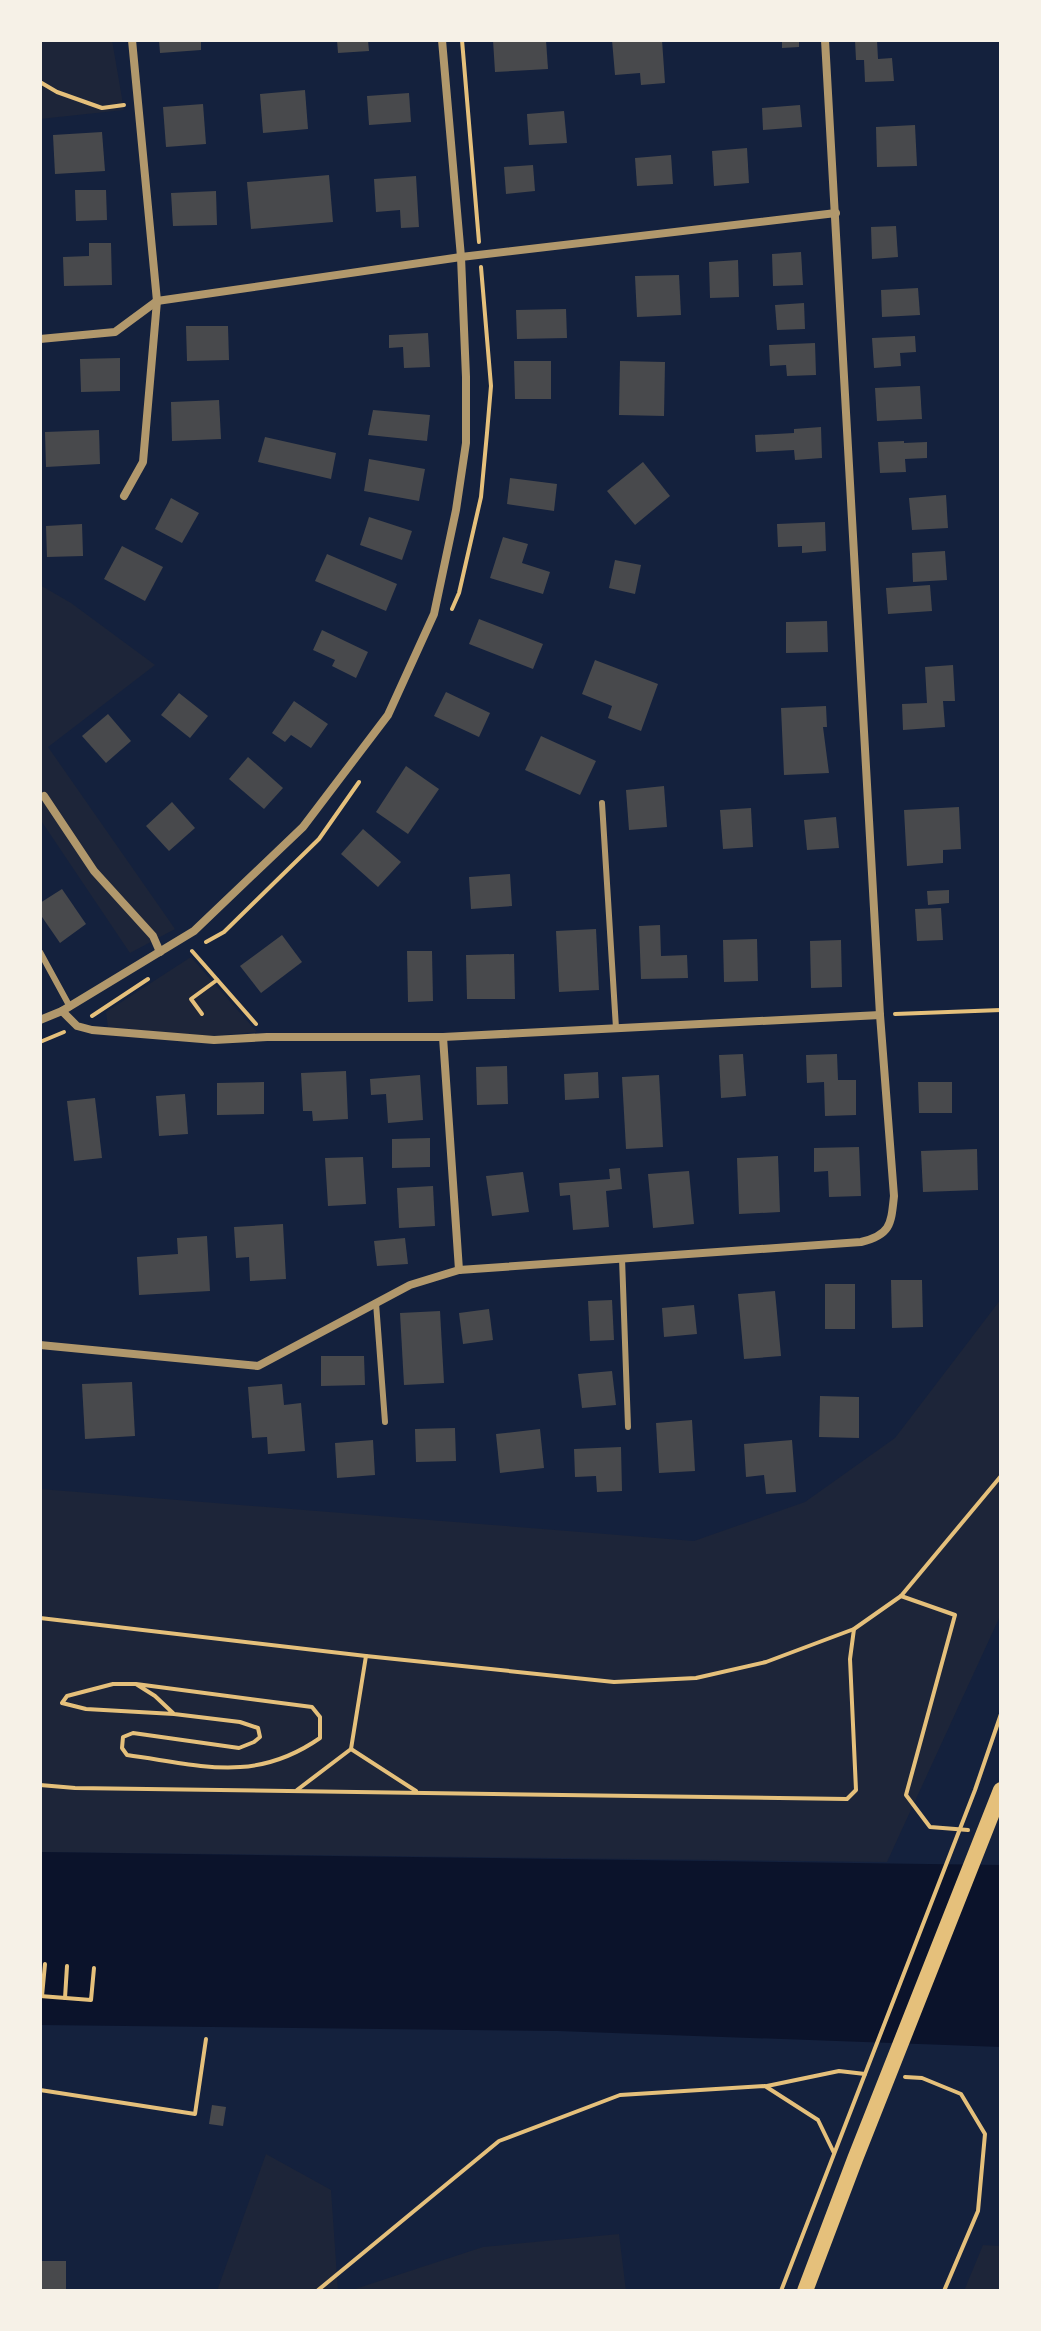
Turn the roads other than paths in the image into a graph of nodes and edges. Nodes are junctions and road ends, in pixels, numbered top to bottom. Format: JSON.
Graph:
{"nodes":[{"id":1,"x":132,"y":40,"type":"edge"},
{"id":2,"x":442,"y":40,"type":"edge"},
{"id":3,"x":825,"y":40,"type":"edge"},
{"id":4,"x":836,"y":213,"type":"junction"},
{"id":5,"x":461,"y":257,"type":"junction"},
{"id":6,"x":157,"y":301,"type":"junction"},
{"id":7,"x":40,"y":339,"type":"edge"},
{"id":8,"x":124,"y":496,"type":"dead end"},
{"id":9,"x":44,"y":796,"type":"dead end"},
{"id":10,"x":602,"y":803,"type":"dead end"},
{"id":11,"x":40,"y":952,"type":"edge"},
{"id":12,"x":160,"y":952,"type":"junction"},
{"id":13,"x":66,"y":1009,"type":"junction"},
{"id":14,"x":880,"y":1015,"type":"junction"},
{"id":15,"x":40,"y":1020,"type":"edge"},
{"id":16,"x":616,"y":1028,"type":"junction"},
{"id":17,"x":443,"y":1037,"type":"junction"},
{"id":18,"x":622,"y":1258,"type":"junction"},
{"id":19,"x":459,"y":1270,"type":"junction"},
{"id":20,"x":376,"y":1303,"type":"junction"},
{"id":21,"x":40,"y":1345,"type":"edge"},
{"id":22,"x":385,"y":1422,"type":"dead end"},
{"id":23,"x":628,"y":1427,"type":"dead end"},
{"id":24,"x":1001,"y":1790,"type":"edge"},
{"id":25,"x":805,"y":2291,"type":"edge"}],
"edges":[{"from":1,"to":6,"type":"street"},
{"from":2,"to":5,"type":"street"},
{"from":3,"to":4,"type":"street"},
{"from":4,"to":5,"type":"street"},
{"from":4,"to":14,"type":"street"},
{"from":5,"to":6,"type":"street"},
{"from":5,"to":12,"type":"street"},
{"from":6,"to":7,"type":"street"},
{"from":6,"to":8,"type":"street"},
{"from":9,"to":12,"type":"street"},
{"from":10,"to":16,"type":"lane"},
{"from":11,"to":13,"type":"lane"},
{"from":12,"to":13,"type":"street"},
{"from":13,"to":15,"type":"street"},
{"from":13,"to":17,"type":"street"},
{"from":14,"to":16,"type":"street"},
{"from":14,"to":18,"type":"street"},
{"from":16,"to":17,"type":"street"},
{"from":17,"to":19,"type":"street"},
{"from":18,"to":19,"type":"street"},
{"from":18,"to":23,"type":"lane"},
{"from":19,"to":20,"type":"street"},
{"from":20,"to":21,"type":"street"},
{"from":20,"to":22,"type":"lane"},
{"from":24,"to":25,"type":"main road"}]}
